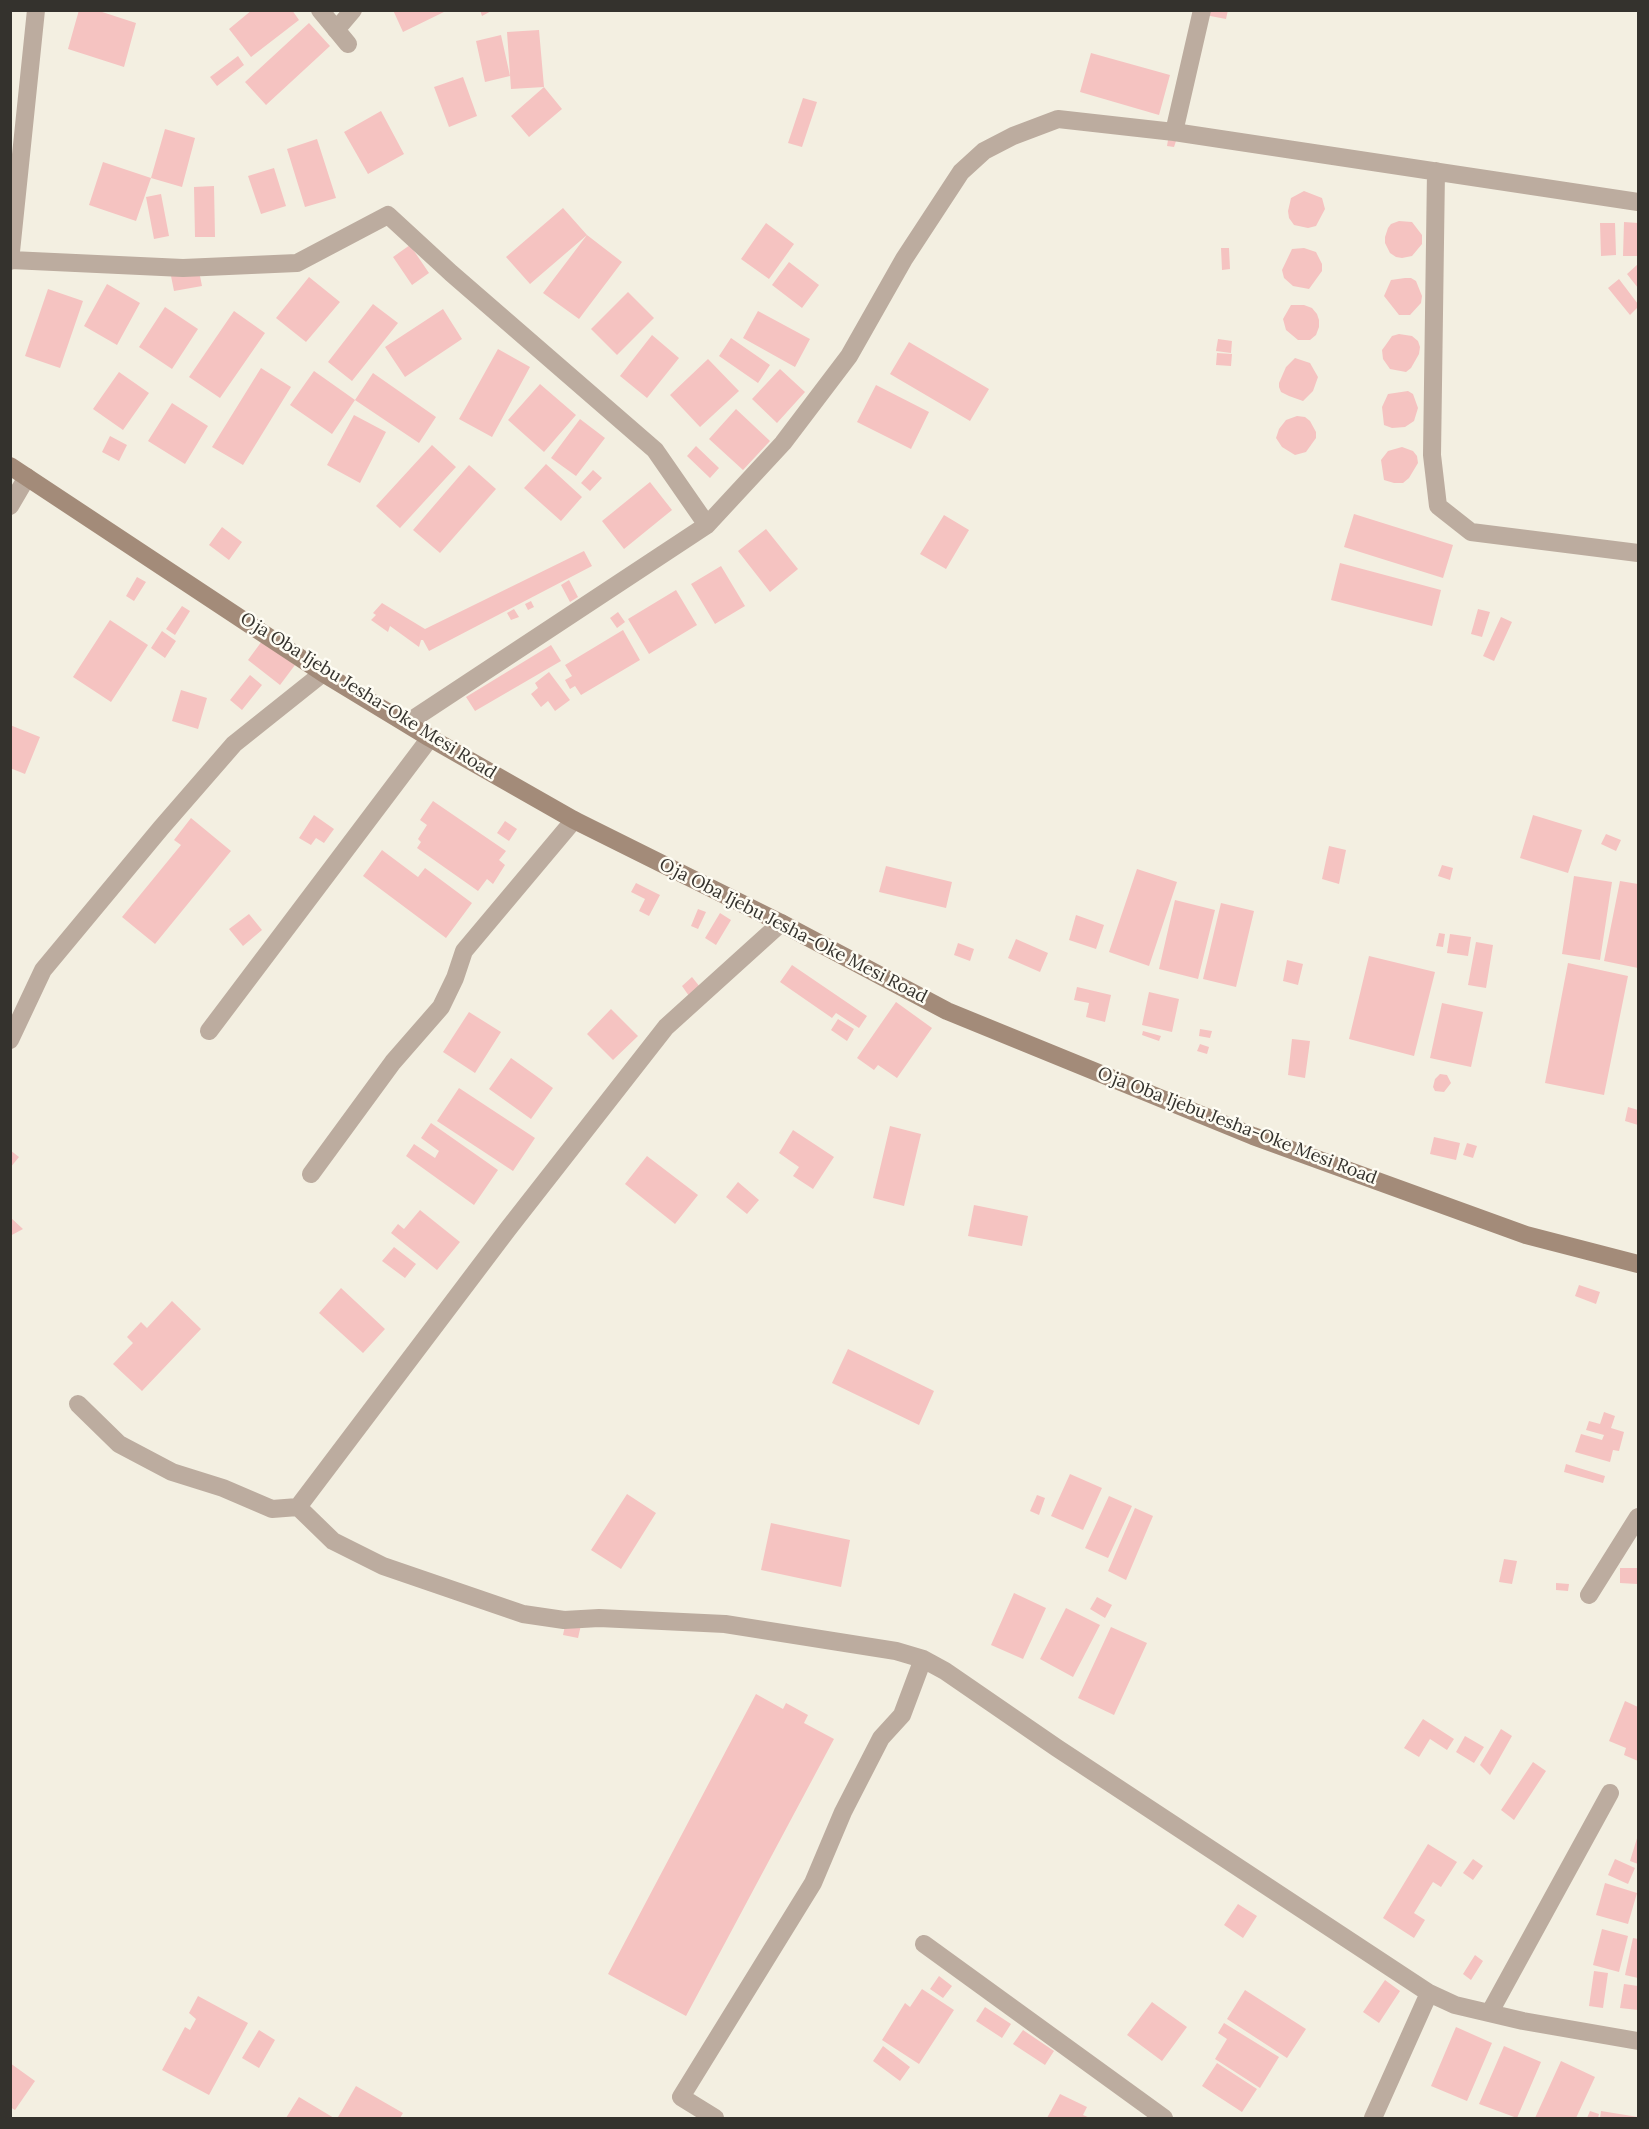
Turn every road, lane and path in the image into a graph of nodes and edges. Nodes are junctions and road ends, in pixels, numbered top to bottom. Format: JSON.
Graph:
{"nodes":[{"id":1,"x":36,"y":10,"type":"edge"},
{"id":2,"x":320,"y":10,"type":"edge"},
{"id":3,"x":353,"y":10,"type":"edge"},
{"id":4,"x":1202,"y":10,"type":"edge"},
{"id":5,"x":336,"y":30,"type":"junction"},
{"id":6,"x":348,"y":44,"type":"dead end"},
{"id":7,"x":1174,"y":132,"type":"junction"},
{"id":8,"x":1437,"y":171,"type":"junction"},
{"id":9,"x":1638,"y":201,"type":"edge"},
{"id":10,"x":11,"y":261,"type":"edge"},
{"id":11,"x":10,"y":466,"type":"edge"},
{"id":12,"x":27,"y":477,"type":"junction"},
{"id":13,"x":10,"y":506,"type":"edge"},
{"id":14,"x":707,"y":525,"type":"junction"},
{"id":15,"x":1638,"y":553,"type":"edge"},
{"id":16,"x":324,"y":673,"type":"junction"},
{"id":17,"x":407,"y":723,"type":"junction"},
{"id":18,"x":430,"y":738,"type":"junction"},
{"id":19,"x":574,"y":820,"type":"junction"},
{"id":20,"x":781,"y":923,"type":"junction"},
{"id":21,"x":209,"y":1030,"type":"dead end"},
{"id":22,"x":10,"y":1040,"type":"edge"},
{"id":23,"x":311,"y":1174,"type":"dead end"},
{"id":24,"x":1638,"y":1264,"type":"edge"},
{"id":25,"x":78,"y":1404,"type":"dead end"},
{"id":26,"x":298,"y":1507,"type":"junction"},
{"id":27,"x":1638,"y":1517,"type":"edge"},
{"id":28,"x":1589,"y":1595,"type":"dead end"},
{"id":29,"x":923,"y":1659,"type":"junction"},
{"id":30,"x":1610,"y":1793,"type":"dead end"},
{"id":31,"x":924,"y":1944,"type":"dead end"},
{"id":32,"x":1429,"y":1993,"type":"junction"},
{"id":33,"x":1490,"y":2012,"type":"junction"},
{"id":34,"x":1638,"y":2042,"type":"edge"},
{"id":35,"x":715,"y":2118,"type":"edge"},
{"id":36,"x":1164,"y":2118,"type":"edge"},
{"id":37,"x":1373,"y":2118,"type":"edge"}],
"edges":[{"from":1,"to":10,"type":"street"},
{"from":2,"to":5,"type":"street"},
{"from":3,"to":5,"type":"street"},
{"from":4,"to":7,"type":"street"},
{"from":5,"to":6,"type":"street"},
{"from":7,"to":8,"type":"street"},
{"from":7,"to":14,"type":"street"},
{"from":8,"to":9,"type":"street"},
{"from":8,"to":15,"type":"street"},
{"from":10,"to":14,"type":"street"},
{"from":11,"to":12,"type":"main road","name":"Oja Oba Ijebu Jesha-Oke Mesi Road"},
{"from":12,"to":13,"type":"street"},
{"from":12,"to":16,"type":"main road","name":"Oja Oba Ijebu Jesha-Oke Mesi Road"},
{"from":14,"to":17,"type":"street"},
{"from":16,"to":17,"type":"main road","name":"Oja Oba Ijebu Jesha-Oke Mesi Road"},
{"from":16,"to":22,"type":"street"},
{"from":17,"to":18,"type":"main road","name":"Oja Oba Ijebu Jesha-Oke Mesi Road"},
{"from":18,"to":19,"type":"main road","name":"Oja Oba Ijebu Jesha-Oke Mesi Road"},
{"from":18,"to":21,"type":"street"},
{"from":19,"to":20,"type":"main road","name":"Oja Oba Ijebu Jesha-Oke Mesi Road"},
{"from":19,"to":23,"type":"street"},
{"from":20,"to":24,"type":"main road","name":"Oja Oba Ijebu Jesha-Oke Mesi Road"},
{"from":20,"to":26,"type":"street"},
{"from":25,"to":26,"type":"street"},
{"from":26,"to":29,"type":"street"},
{"from":27,"to":28,"type":"street"},
{"from":29,"to":32,"type":"street"},
{"from":29,"to":35,"type":"street"},
{"from":30,"to":33,"type":"street"},
{"from":31,"to":36,"type":"street"},
{"from":32,"to":33,"type":"street"},
{"from":32,"to":37,"type":"street"},
{"from":33,"to":34,"type":"street"}]}
